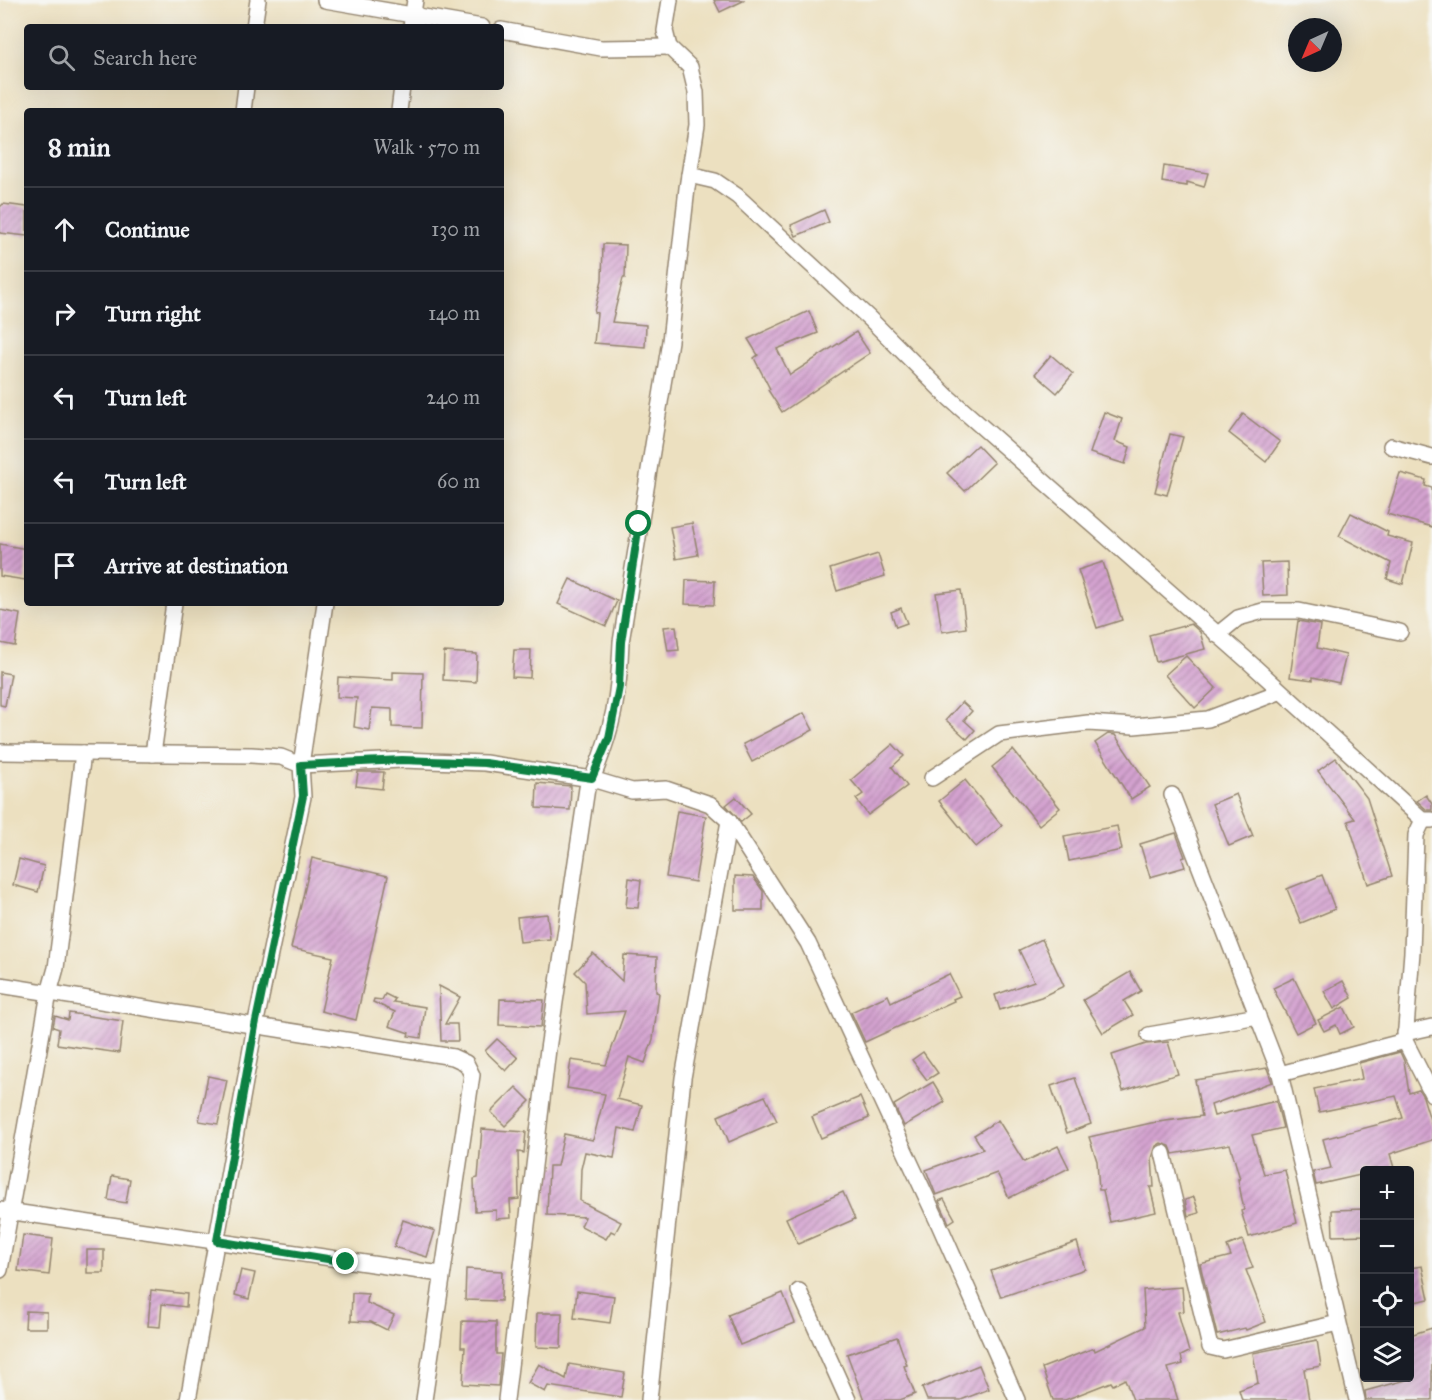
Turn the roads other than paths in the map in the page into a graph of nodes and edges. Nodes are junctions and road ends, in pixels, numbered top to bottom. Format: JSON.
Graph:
{"nodes":[{"id":1,"x":258,"y":0,"type":"edge"},
{"id":2,"x":325,"y":0,"type":"edge"},
{"id":3,"x":670,"y":0,"type":"edge"},
{"id":4,"x":413,"y":14,"type":"edge"},
{"id":5,"x":254,"y":24,"type":"edge"},
{"id":6,"x":466,"y":24,"type":"edge"},
{"id":7,"x":504,"y":31,"type":"edge"},
{"id":8,"x":669,"y":47,"type":"junction"},
{"id":9,"x":246,"y":90,"type":"edge"},
{"id":10,"x":402,"y":90,"type":"edge"},
{"id":11,"x":243,"y":108,"type":"edge"},
{"id":12,"x":399,"y":108,"type":"edge"},
{"id":13,"x":689,"y":175,"type":"junction"},
{"id":14,"x":1390,"y":446,"type":"dead end"},
{"id":15,"x":1432,"y":458,"type":"edge"},
{"id":16,"x":174,"y":606,"type":"edge"},
{"id":17,"x":325,"y":606,"type":"edge"},
{"id":18,"x":1400,"y":632,"type":"dead end"},
{"id":19,"x":1217,"y":635,"type":"junction"},
{"id":20,"x":1279,"y":692,"type":"junction"},
{"id":21,"x":0,"y":752,"type":"edge"},
{"id":22,"x":83,"y":753,"type":"junction"},
{"id":23,"x":153,"y":754,"type":"junction"},
{"id":24,"x":301,"y":765,"type":"junction"},
{"id":25,"x":592,"y":778,"type":"junction"},
{"id":26,"x":932,"y":778,"type":"dead end"},
{"id":27,"x":1172,"y":795,"type":"dead end"},
{"id":28,"x":1427,"y":820,"type":"edge"},
{"id":29,"x":729,"y":821,"type":"junction"},
{"id":30,"x":0,"y":985,"type":"edge"},
{"id":31,"x":49,"y":993,"type":"junction"},
{"id":32,"x":1258,"y":1016,"type":"junction"},
{"id":33,"x":255,"y":1026,"type":"junction"},
{"id":34,"x":1432,"y":1027,"type":"edge"},
{"id":35,"x":1149,"y":1035,"type":"dead end"},
{"id":36,"x":1405,"y":1037,"type":"junction"},
{"id":37,"x":1280,"y":1074,"type":"junction"},
{"id":38,"x":1432,"y":1094,"type":"edge"},
{"id":39,"x":1163,"y":1153,"type":"dead end"},
{"id":40,"x":5,"y":1211,"type":"edge"},
{"id":41,"x":217,"y":1241,"type":"junction"},
{"id":42,"x":0,"y":1270,"type":"edge"},
{"id":43,"x":441,"y":1274,"type":"junction"},
{"id":44,"x":799,"y":1291,"type":"dead end"},
{"id":45,"x":1338,"y":1323,"type":"junction"},
{"id":46,"x":188,"y":1400,"type":"edge"},
{"id":47,"x":424,"y":1400,"type":"edge"},
{"id":48,"x":506,"y":1400,"type":"edge"},
{"id":49,"x":649,"y":1400,"type":"edge"},
{"id":50,"x":848,"y":1400,"type":"edge"},
{"id":51,"x":1017,"y":1400,"type":"edge"},
{"id":52,"x":1357,"y":1400,"type":"edge"}],
"edges":[{"from":1,"to":5,"type":"street"},
{"from":2,"to":4,"type":"street"},
{"from":3,"to":8,"type":"street"},
{"from":4,"to":6,"type":"street"},
{"from":7,"to":8,"type":"street"},
{"from":8,"to":13,"type":"street"},
{"from":9,"to":11,"type":"street"},
{"from":10,"to":12,"type":"street"},
{"from":13,"to":19,"type":"street"},
{"from":13,"to":25,"type":"street"},
{"from":14,"to":15,"type":"street"},
{"from":16,"to":23,"type":"street"},
{"from":17,"to":24,"type":"street"},
{"from":18,"to":19,"type":"street"},
{"from":19,"to":20,"type":"street"},
{"from":20,"to":26,"type":"street"},
{"from":20,"to":28,"type":"street"},
{"from":21,"to":22,"type":"street"},
{"from":22,"to":23,"type":"street"},
{"from":22,"to":31,"type":"street"},
{"from":23,"to":24,"type":"street"},
{"from":24,"to":25,"type":"street"},
{"from":24,"to":33,"type":"street"},
{"from":25,"to":29,"type":"street"},
{"from":25,"to":48,"type":"street"},
{"from":27,"to":32,"type":"street"},
{"from":28,"to":36,"type":"street"},
{"from":29,"to":49,"type":"street"},
{"from":29,"to":51,"type":"street"},
{"from":30,"to":31,"type":"street"},
{"from":31,"to":33,"type":"street"},
{"from":31,"to":40,"type":"street"},
{"from":32,"to":35,"type":"street"},
{"from":32,"to":37,"type":"street"},
{"from":33,"to":41,"type":"street"},
{"from":33,"to":43,"type":"street"},
{"from":34,"to":36,"type":"street"},
{"from":36,"to":37,"type":"street"},
{"from":36,"to":38,"type":"street"},
{"from":37,"to":45,"type":"street"},
{"from":39,"to":45,"type":"street"},
{"from":40,"to":41,"type":"street"},
{"from":40,"to":42,"type":"street"},
{"from":41,"to":43,"type":"street"},
{"from":41,"to":46,"type":"street"},
{"from":43,"to":47,"type":"street"},
{"from":44,"to":50,"type":"street"},
{"from":45,"to":52,"type":"street"}]}
